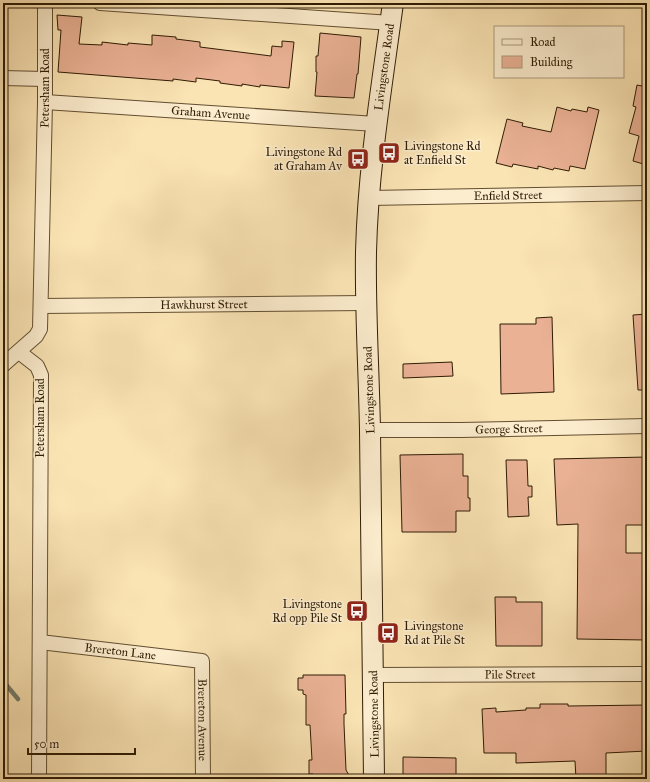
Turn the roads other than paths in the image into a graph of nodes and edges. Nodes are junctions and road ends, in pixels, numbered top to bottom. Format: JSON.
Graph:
{"nodes":[{"id":1,"x":45,"y":3,"type":"edge"},
{"id":2,"x":100,"y":3,"type":"edge"},
{"id":3,"x":393,"y":3,"type":"edge"},
{"id":4,"x":187,"y":6,"type":"edge"},
{"id":5,"x":390,"y":23,"type":"junction"},
{"id":6,"x":3,"y":78,"type":"edge"},
{"id":7,"x":44,"y":79,"type":"junction"},
{"id":8,"x":45,"y":102,"type":"junction"},
{"id":9,"x":376,"y":124,"type":"junction"},
{"id":10,"x":647,"y":193,"type":"edge"},
{"id":11,"x":369,"y":198,"type":"junction"},
{"id":12,"x":366,"y":303,"type":"junction"},
{"id":13,"x":41,"y":306,"type":"junction"},
{"id":14,"x":19,"y":352,"type":"junction"},
{"id":15,"x":3,"y":365,"type":"edge"},
{"id":16,"x":647,"y":426,"type":"edge"},
{"id":17,"x":370,"y":430,"type":"junction"},
{"id":18,"x":40,"y":642,"type":"junction"},
{"id":19,"x":202,"y":661,"type":"joint"},
{"id":20,"x":647,"y":674,"type":"edge"},
{"id":21,"x":373,"y":675,"type":"junction"},
{"id":22,"x":39,"y":779,"type":"edge"},
{"id":23,"x":203,"y":779,"type":"edge"},
{"id":24,"x":374,"y":779,"type":"edge"}],
"edges":[{"from":1,"to":7,"type":"street","name":"Petersham Road"},
{"from":2,"to":4,"type":"street"},
{"from":3,"to":5,"type":"street","name":"Livingstone Road"},
{"from":4,"to":5,"type":"street"},
{"from":5,"to":9,"type":"street","name":"Livingstone Road"},
{"from":6,"to":7,"type":"street"},
{"from":7,"to":8,"type":"street","name":"Petersham Road"},
{"from":8,"to":9,"type":"street","name":"Graham Avenue"},
{"from":8,"to":13,"type":"street","name":"Petersham Road"},
{"from":9,"to":11,"type":"street","name":"Livingstone Road"},
{"from":10,"to":11,"type":"street","name":"Enfield Street"},
{"from":11,"to":12,"type":"street","name":"Livingstone Road"},
{"from":12,"to":13,"type":"street","name":"Hawkhurst Street"},
{"from":12,"to":17,"type":"street","name":"Livingstone Road"},
{"from":13,"to":14,"type":"street","name":"Petersham Road"},
{"from":14,"to":15,"type":"street"},
{"from":14,"to":18,"type":"street","name":"Petersham Road"},
{"from":16,"to":17,"type":"street","name":"George Street"},
{"from":17,"to":21,"type":"street","name":"Livingstone Road"},
{"from":18,"to":19,"type":"street","name":"Brereton Lane"},
{"from":18,"to":22,"type":"street","name":"Petersham Road"},
{"from":19,"to":23,"type":"street","name":"Brereton Avenue"},
{"from":20,"to":21,"type":"street","name":"Pile Street"},
{"from":21,"to":24,"type":"street","name":"Livingstone Road"}]}
